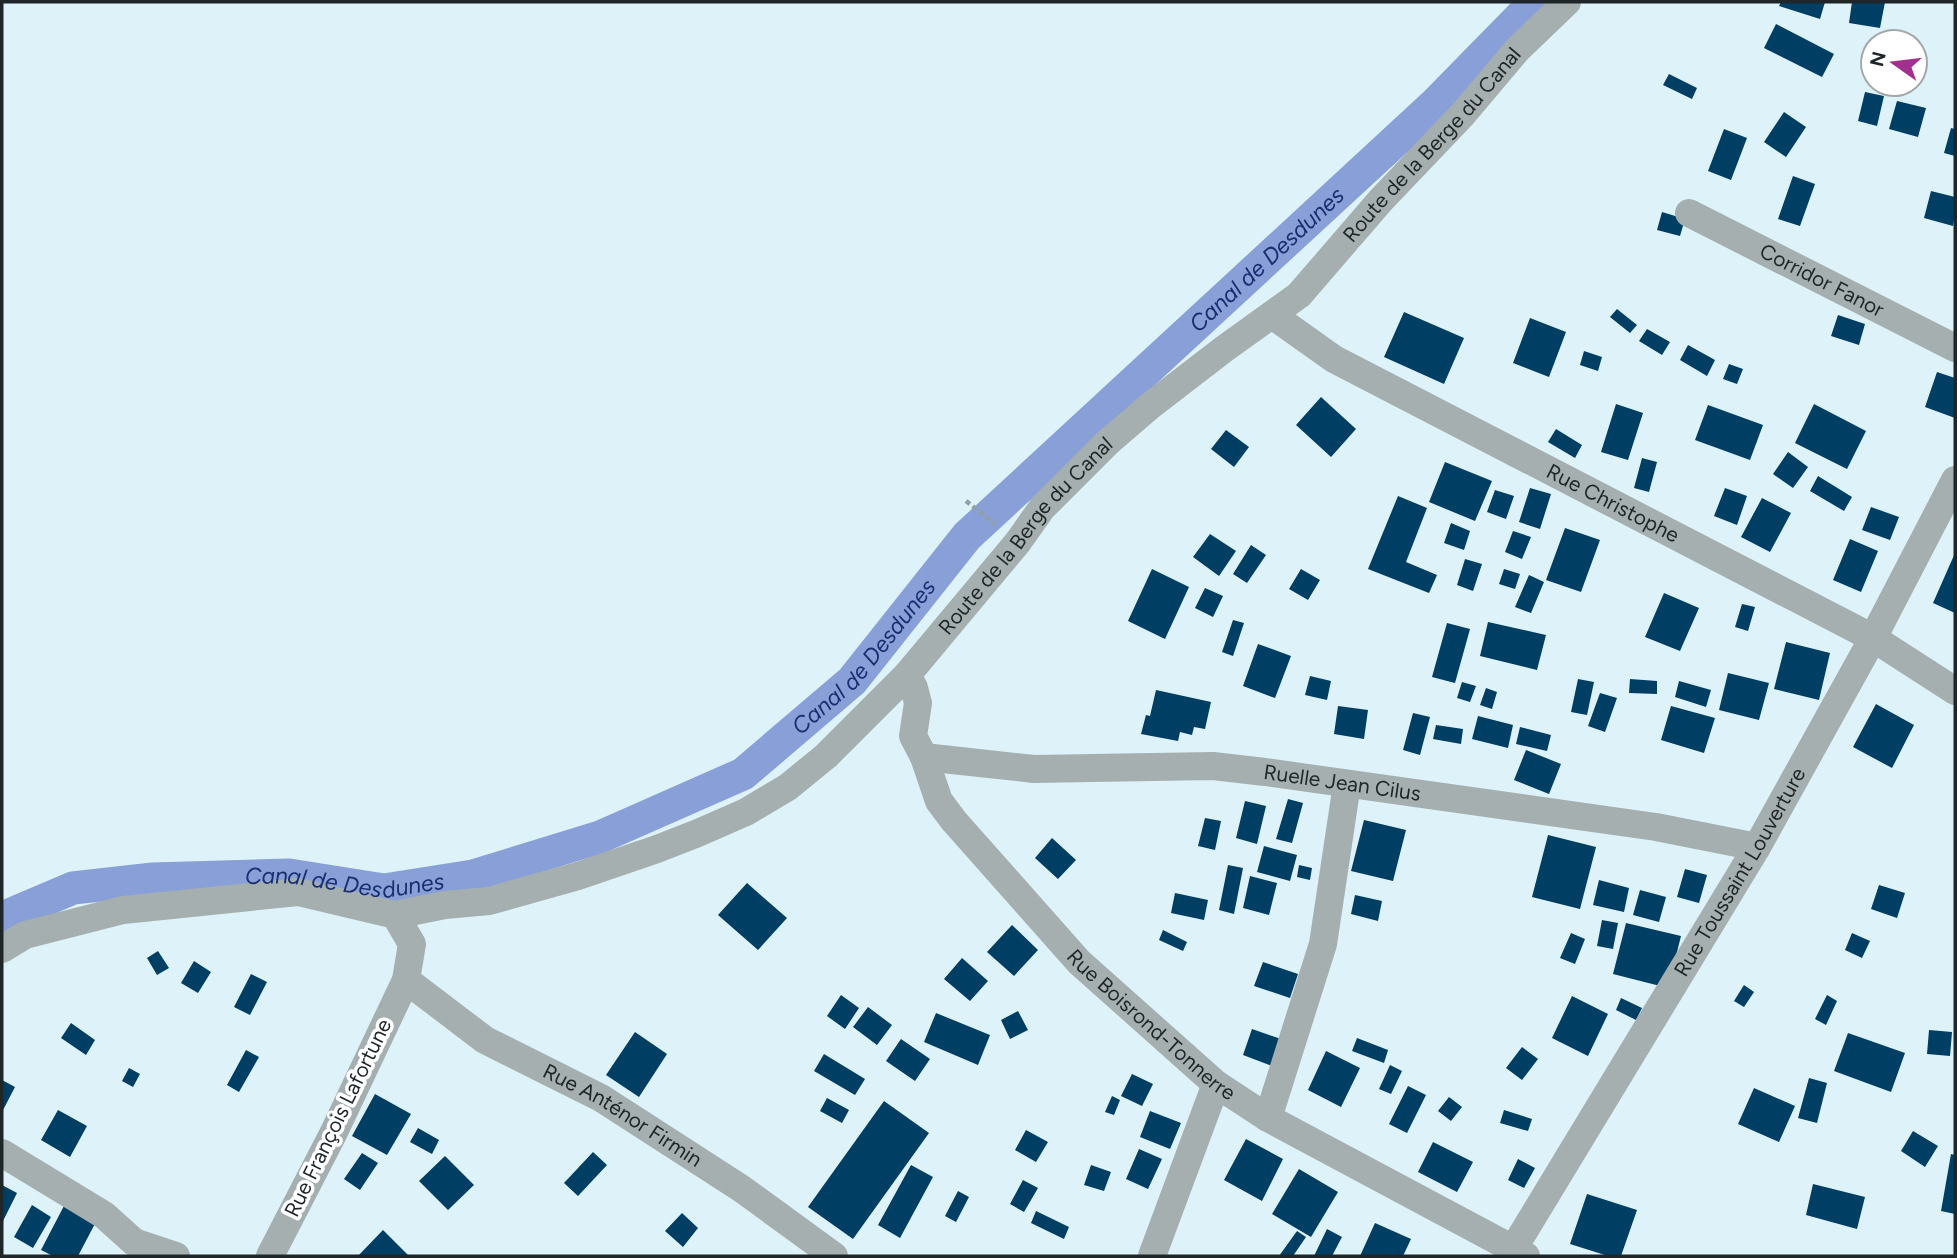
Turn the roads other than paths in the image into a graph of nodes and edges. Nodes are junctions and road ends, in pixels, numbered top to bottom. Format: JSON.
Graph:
{"nodes":[{"id":1,"x":1567,"y":2,"type":"edge"},
{"id":2,"x":1689,"y":213,"type":"dead end"},
{"id":3,"x":1272,"y":315,"type":"junction"},
{"id":4,"x":1955,"y":348,"type":"edge"},
{"id":5,"x":1955,"y":480,"type":"edge"},
{"id":6,"x":1873,"y":638,"type":"junction"},
{"id":7,"x":907,"y":675,"type":"junction"},
{"id":8,"x":1955,"y":691,"type":"edge"},
{"id":9,"x":924,"y":757,"type":"junction"},
{"id":10,"x":1347,"y":784,"type":"junction"},
{"id":11,"x":1757,"y":848,"type":"junction"},
{"id":12,"x":395,"y":915,"type":"junction"},
{"id":13,"x":2,"y":949,"type":"edge"},
{"id":14,"x":406,"y":980,"type":"junction"},
{"id":15,"x":1216,"y":1084,"type":"junction"},
{"id":16,"x":1268,"y":1118,"type":"junction"},
{"id":17,"x":2,"y":1153,"type":"edge"},
{"id":18,"x":1516,"y":1254,"type":"edge"},
{"id":19,"x":176,"y":1256,"type":"edge"},
{"id":20,"x":270,"y":1256,"type":"edge"},
{"id":21,"x":834,"y":1256,"type":"edge"},
{"id":22,"x":1152,"y":1256,"type":"edge"}],
"edges":[{"from":1,"to":3,"type":"street","name":"Route de la Berge du Canal"},
{"from":2,"to":4,"type":"street","name":"Corridor Fanor"},
{"from":3,"to":6,"type":"street","name":"Rue Christophe"},
{"from":3,"to":7,"type":"street","name":"Route de la Berge du Canal"},
{"from":5,"to":6,"type":"street","name":"Rue Toussaint Louverture"},
{"from":6,"to":8,"type":"street","name":"Rue Christophe"},
{"from":6,"to":11,"type":"street","name":"Rue Toussaint Louverture"},
{"from":7,"to":9,"type":"street","name":"Rue Boisrond-Tonnerre"},
{"from":7,"to":12,"type":"street","name":"Route de la Berge du Canal"},
{"from":9,"to":10,"type":"street","name":"Ruelle Jean Cilus"},
{"from":9,"to":15,"type":"street","name":"Rue Boisrond-Tonnerre"},
{"from":10,"to":11,"type":"street","name":"Ruelle Jean Cilus"},
{"from":10,"to":16,"type":"street"},
{"from":11,"to":18,"type":"street","name":"Rue Toussaint Louverture"},
{"from":12,"to":13,"type":"street","name":"Route de la Berge du Canal"},
{"from":12,"to":14,"type":"street"},
{"from":14,"to":20,"type":"street","name":"Rue François Lafortune"},
{"from":14,"to":21,"type":"street","name":"Rue Anténor Firmin"},
{"from":15,"to":16,"type":"street","name":"Rue Boisrond-Tonnerre"},
{"from":15,"to":22,"type":"street"},
{"from":16,"to":18,"type":"street","name":"Rue Boisrond-Tonnerre"},
{"from":17,"to":19,"type":"street"}]}
